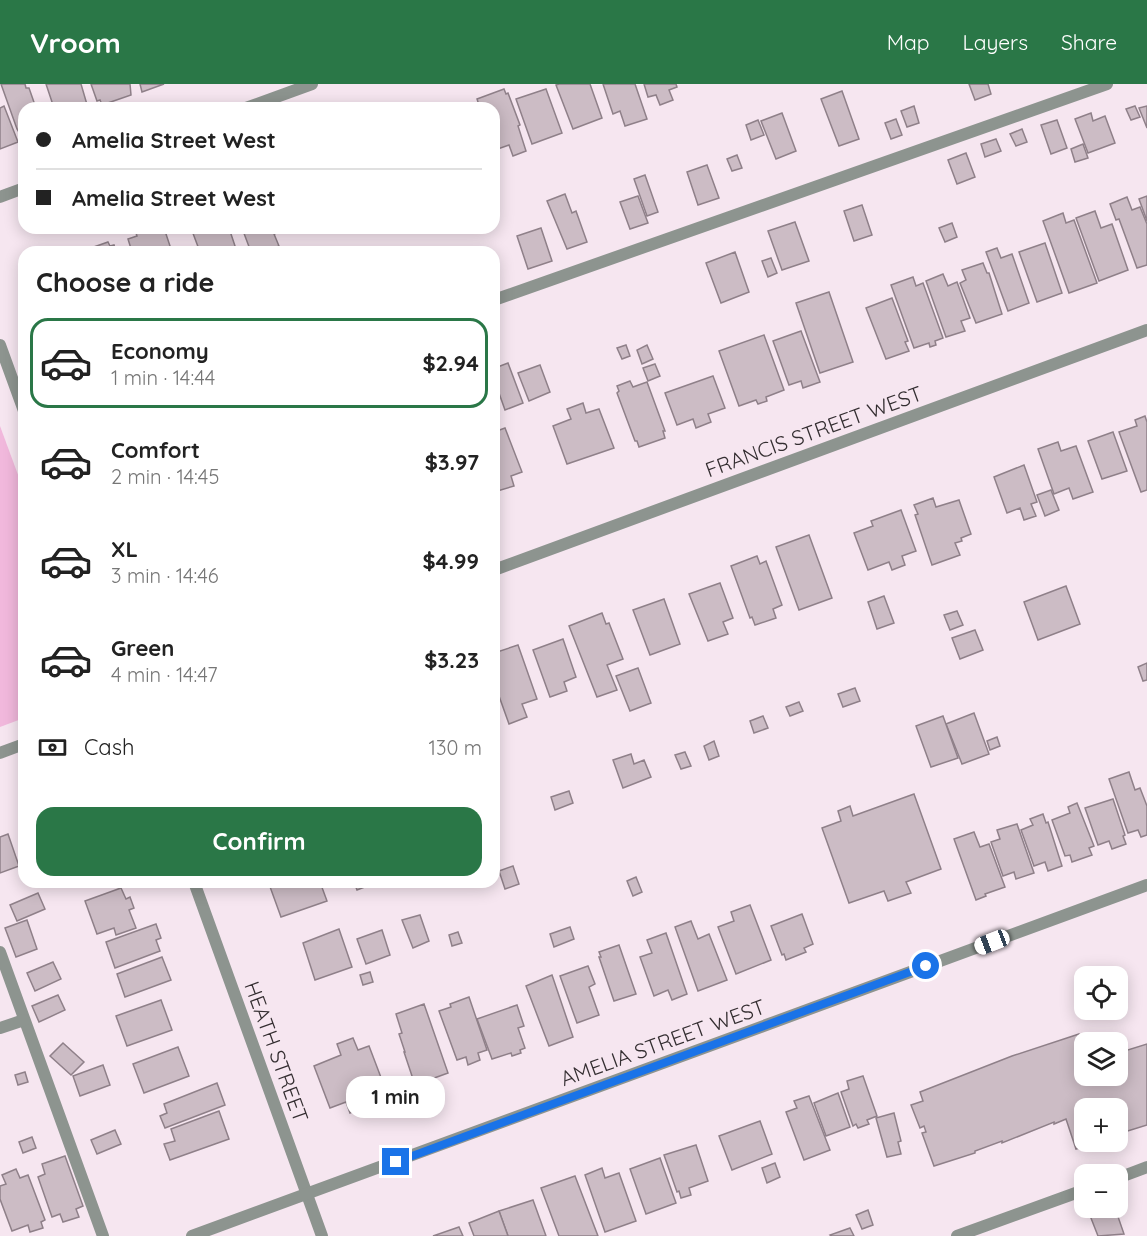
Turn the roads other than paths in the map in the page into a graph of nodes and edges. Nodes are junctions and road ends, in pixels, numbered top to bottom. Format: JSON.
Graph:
{"nodes":[{"id":1,"x":312,"y":84,"type":"edge"},
{"id":2,"x":1107,"y":84,"type":"edge"},
{"id":3,"x":262,"y":102,"type":"edge"},
{"id":4,"x":18,"y":191,"type":"edge"},
{"id":5,"x":0,"y":197,"type":"edge"},
{"id":6,"x":500,"y":298,"type":"edge"},
{"id":7,"x":1147,"y":330,"type":"edge"},
{"id":8,"x":0,"y":345,"type":"edge"},
{"id":9,"x":18,"y":394,"type":"edge"},
{"id":10,"x":500,"y":568,"type":"edge"},
{"id":11,"x":18,"y":746,"type":"edge"},
{"id":12,"x":0,"y":753,"type":"edge"},
{"id":13,"x":1147,"y":885,"type":"edge"},
{"id":14,"x":196,"y":888,"type":"edge"},
{"id":15,"x":0,"y":952,"type":"edge"},
{"id":16,"x":24,"y":1020,"type":"junction"},
{"id":17,"x":0,"y":1028,"type":"edge"},
{"id":18,"x":1147,"y":1167,"type":"edge"},
{"id":19,"x":1128,"y":1174,"type":"edge"},
{"id":20,"x":1074,"y":1194,"type":"edge"},
{"id":21,"x":307,"y":1195,"type":"junction"},
{"id":22,"x":103,"y":1236,"type":"edge"},
{"id":23,"x":192,"y":1236,"type":"edge"},
{"id":24,"x":322,"y":1236,"type":"edge"},
{"id":25,"x":957,"y":1236,"type":"edge"}],
"edges":[{"from":1,"to":3,"type":"street"},
{"from":2,"to":6,"type":"street"},
{"from":4,"to":5,"type":"street"},
{"from":7,"to":10,"type":"street","name":"FRANCIS STREET WEST"},
{"from":8,"to":9,"type":"street"},
{"from":11,"to":12,"type":"street"},
{"from":13,"to":21,"type":"street","name":"AMELIA STREET WEST"},
{"from":14,"to":21,"type":"street","name":"HEATH STREET"},
{"from":15,"to":16,"type":"street"},
{"from":16,"to":17,"type":"street"},
{"from":16,"to":22,"type":"street"},
{"from":18,"to":19,"type":"street"},
{"from":20,"to":25,"type":"street"},
{"from":21,"to":23,"type":"street","name":"AMELIA STREET WEST"},
{"from":21,"to":24,"type":"street","name":"HEATH STREET"}]}
